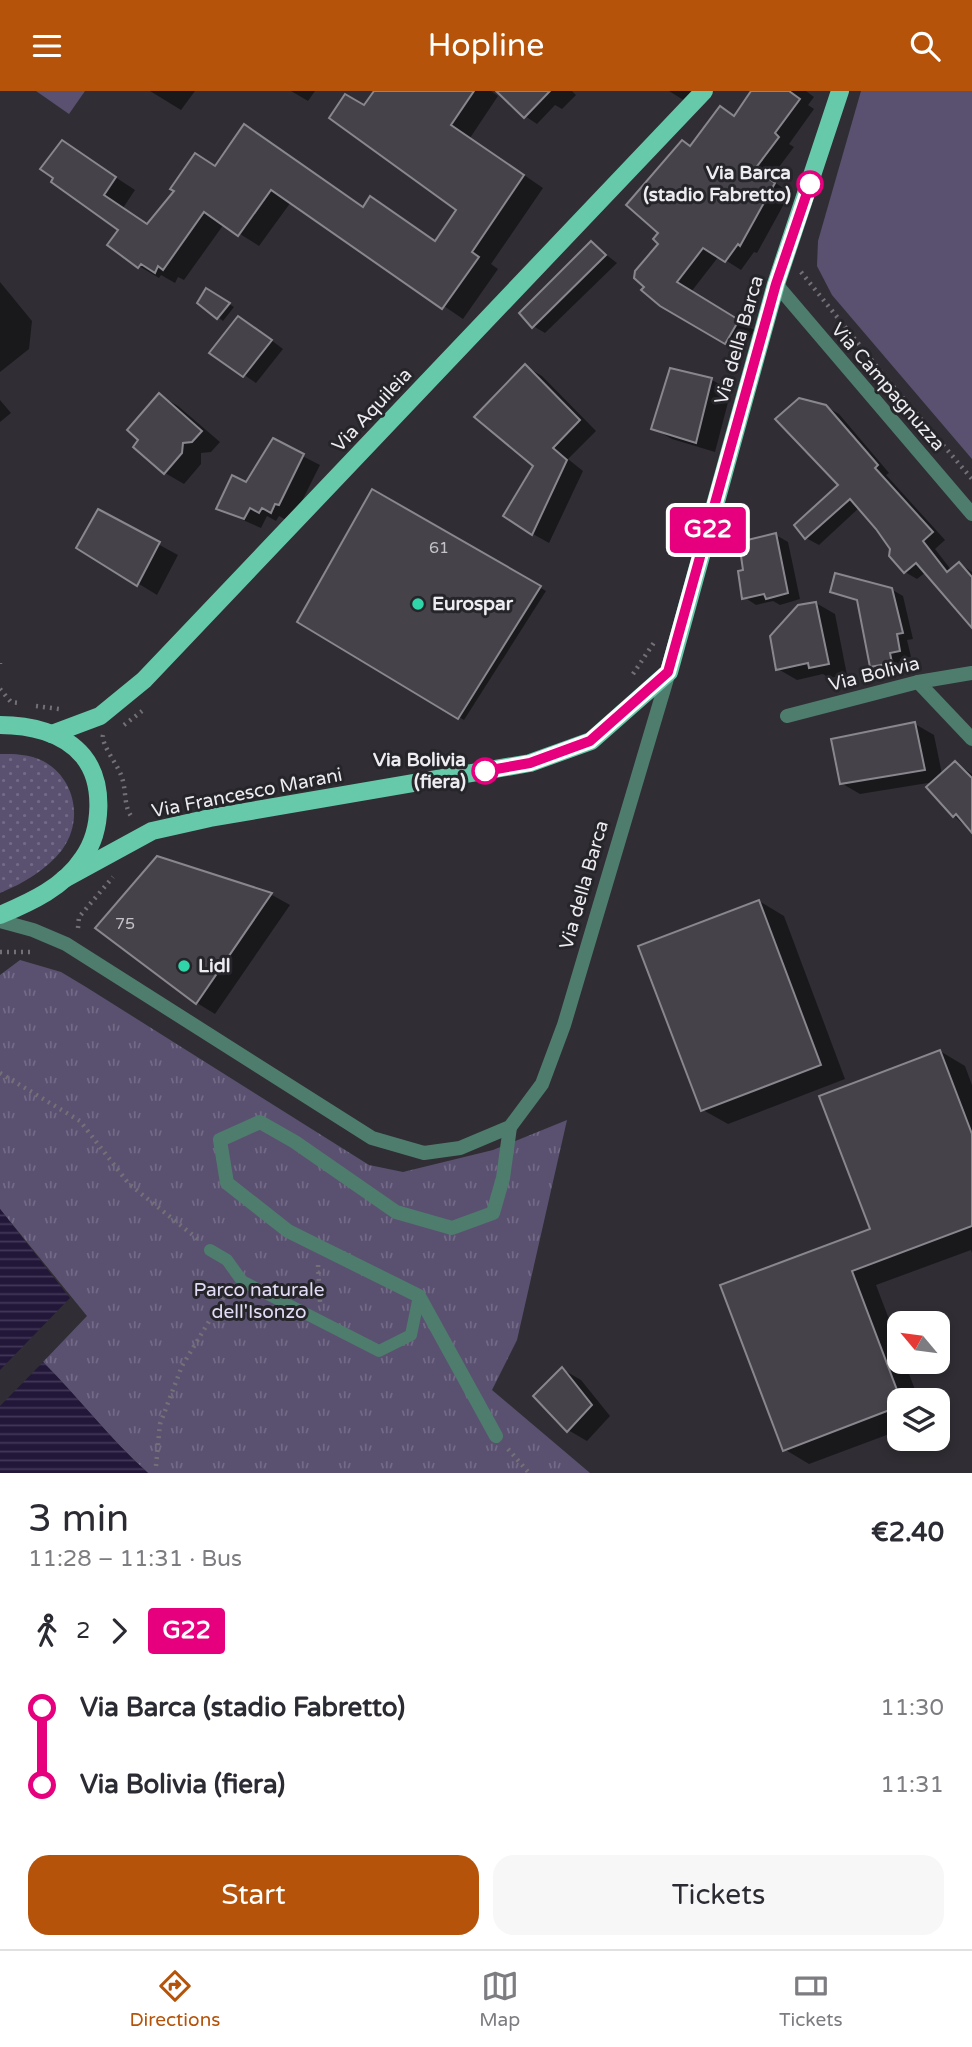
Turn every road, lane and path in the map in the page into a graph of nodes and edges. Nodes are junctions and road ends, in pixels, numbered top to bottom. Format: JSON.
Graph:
{"nodes":[{"id":1,"x":704,"y":91,"type":"edge"},
{"id":2,"x":840,"y":91,"type":"edge"},
{"id":3,"x":798,"y":268,"type":"dead end"},
{"id":4,"x":776,"y":284,"type":"junction"},
{"id":5,"x":972,"y":479,"type":"edge"},
{"id":6,"x":972,"y":514,"type":"edge"},
{"id":7,"x":657,"y":636,"type":"dead end"},
{"id":8,"x":668,"y":672,"type":"junction"},
{"id":9,"x":972,"y":673,"type":"edge"},
{"id":10,"x":918,"y":682,"type":"junction"},
{"id":11,"x":626,"y":683,"type":"dead end"},
{"id":12,"x":0,"y":689,"type":"edge"},
{"id":13,"x":147,"y":707,"type":"dead end"},
{"id":14,"x":72,"y":708,"type":"dead end"},
{"id":15,"x":786,"y":716,"type":"dead end"},
{"id":16,"x":0,"y":725,"type":"edge"},
{"id":17,"x":120,"y":727,"type":"dead end"},
{"id":18,"x":111,"y":730,"type":"dead end"},
{"id":19,"x":52,"y":734,"type":"junction"},
{"id":20,"x":972,"y":739,"type":"edge"},
{"id":21,"x":138,"y":819,"type":"dead end"},
{"id":22,"x":115,"y":874,"type":"dead end"},
{"id":23,"x":64,"y":879,"type":"junction"},
{"id":24,"x":0,"y":915,"type":"edge"},
{"id":25,"x":0,"y":921,"type":"edge"},
{"id":26,"x":82,"y":934,"type":"dead end"},
{"id":27,"x":0,"y":952,"type":"edge"},
{"id":28,"x":45,"y":955,"type":"dead end"},
{"id":29,"x":0,"y":1073,"type":"edge"},
{"id":30,"x":510,"y":1128,"type":"junction"},
{"id":31,"x":319,"y":1247,"type":"junction"},
{"id":32,"x":210,"y":1250,"type":"joint"},
{"id":33,"x":237,"y":1274,"type":"junction"},
{"id":34,"x":419,"y":1296,"type":"junction"},
{"id":35,"x":321,"y":1322,"type":"junction"},
{"id":36,"x":496,"y":1436,"type":"joint"},
{"id":37,"x":156,"y":1466,"type":"dead end"},
{"id":38,"x":530,"y":1473,"type":"edge"}],
"edges":[{"from":1,"to":19,"type":"main road","name":"Via Aquileia"},
{"from":2,"to":4,"type":"main road","name":"Via della Barca"},
{"from":3,"to":5,"type":"path"},
{"from":4,"to":6,"type":"street","name":"Via Campagnuzza"},
{"from":4,"to":8,"type":"main road","name":"Via della Barca"},
{"from":7,"to":11,"type":"path"},
{"from":8,"to":23,"type":"main road","name":"Via Francesco Marani"},
{"from":8,"to":30,"type":"street","name":"Via della Barca"},
{"from":9,"to":10,"type":"street","name":"Via Bolivia"},
{"from":10,"to":15,"type":"street","name":"Via Bolivia"},
{"from":10,"to":20,"type":"street"},
{"from":12,"to":14,"type":"path"},
{"from":13,"to":17,"type":"path"},
{"from":16,"to":19,"type":"main road"},
{"from":18,"to":21,"type":"path"},
{"from":19,"to":23,"type":"main road"},
{"from":22,"to":26,"type":"path"},
{"from":23,"to":24,"type":"main road"},
{"from":25,"to":30,"type":"street"},
{"from":27,"to":28,"type":"path"},
{"from":29,"to":32,"type":"path"},
{"from":30,"to":31,"type":"street"},
{"from":31,"to":34,"type":"street"},
{"from":31,"to":35,"type":"path"},
{"from":32,"to":33,"type":"lane"},
{"from":33,"to":35,"type":"lane"},
{"from":33,"to":37,"type":"path"},
{"from":34,"to":35,"type":"lane"},
{"from":34,"to":36,"type":"street"},
{"from":36,"to":38,"type":"path"}]}
